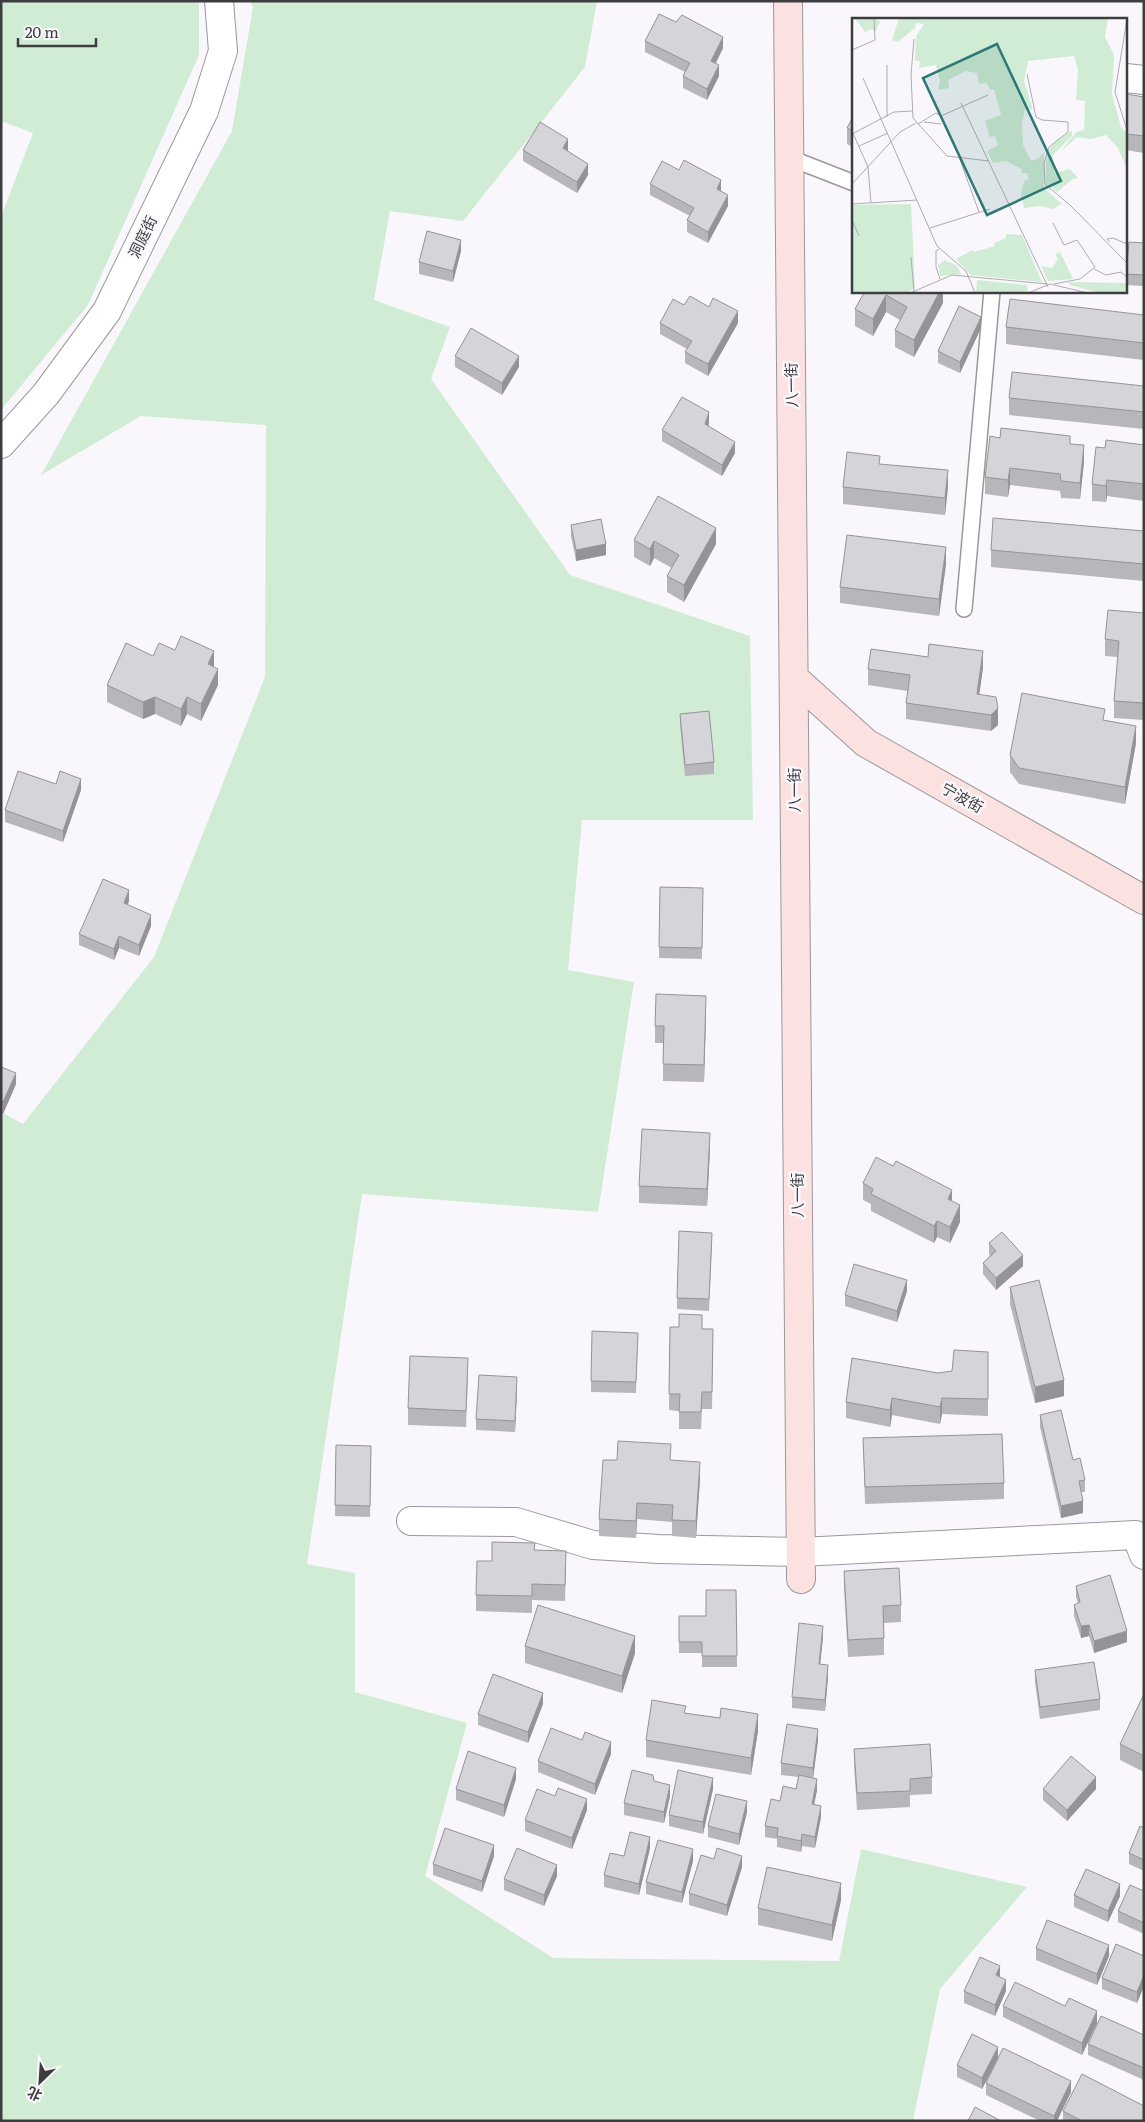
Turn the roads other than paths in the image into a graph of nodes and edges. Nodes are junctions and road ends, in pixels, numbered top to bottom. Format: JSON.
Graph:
{"nodes":[{"id":1,"x":219,"y":1,"type":"edge"},
{"id":2,"x":788,"y":1,"type":"edge"},
{"id":3,"x":1128,"y":78,"type":"edge"},
{"id":4,"x":1144,"y":80,"type":"edge"},
{"id":5,"x":790,"y":158,"type":"junction"},
{"id":6,"x":852,"y":182,"type":"edge"},
{"id":7,"x":992,"y":292,"type":"edge"},
{"id":8,"x":1,"y":444,"type":"edge"},
{"id":9,"x":964,"y":608,"type":"dead end"},
{"id":10,"x":794,"y":678,"type":"junction"},
{"id":11,"x":1144,"y":900,"type":"edge"},
{"id":12,"x":411,"y":1521,"type":"dead end"},
{"id":13,"x":801,"y":1552,"type":"junction"},
{"id":14,"x":1144,"y":1556,"type":"edge"},
{"id":15,"x":801,"y":1579,"type":"dead end"}],
"edges":[{"from":1,"to":8,"type":"street","name":"洞庭街"},
{"from":2,"to":5,"type":"street","name":"八一街"},
{"from":3,"to":4,"type":"street"},
{"from":5,"to":6,"type":"lane"},
{"from":5,"to":10,"type":"street","name":"八一街"},
{"from":7,"to":9,"type":"lane"},
{"from":10,"to":11,"type":"street","name":"宁波街"},
{"from":10,"to":13,"type":"street","name":"八一街"},
{"from":12,"to":13,"type":"street"},
{"from":13,"to":14,"type":"street"},
{"from":13,"to":15,"type":"street","name":"八一街"}]}
